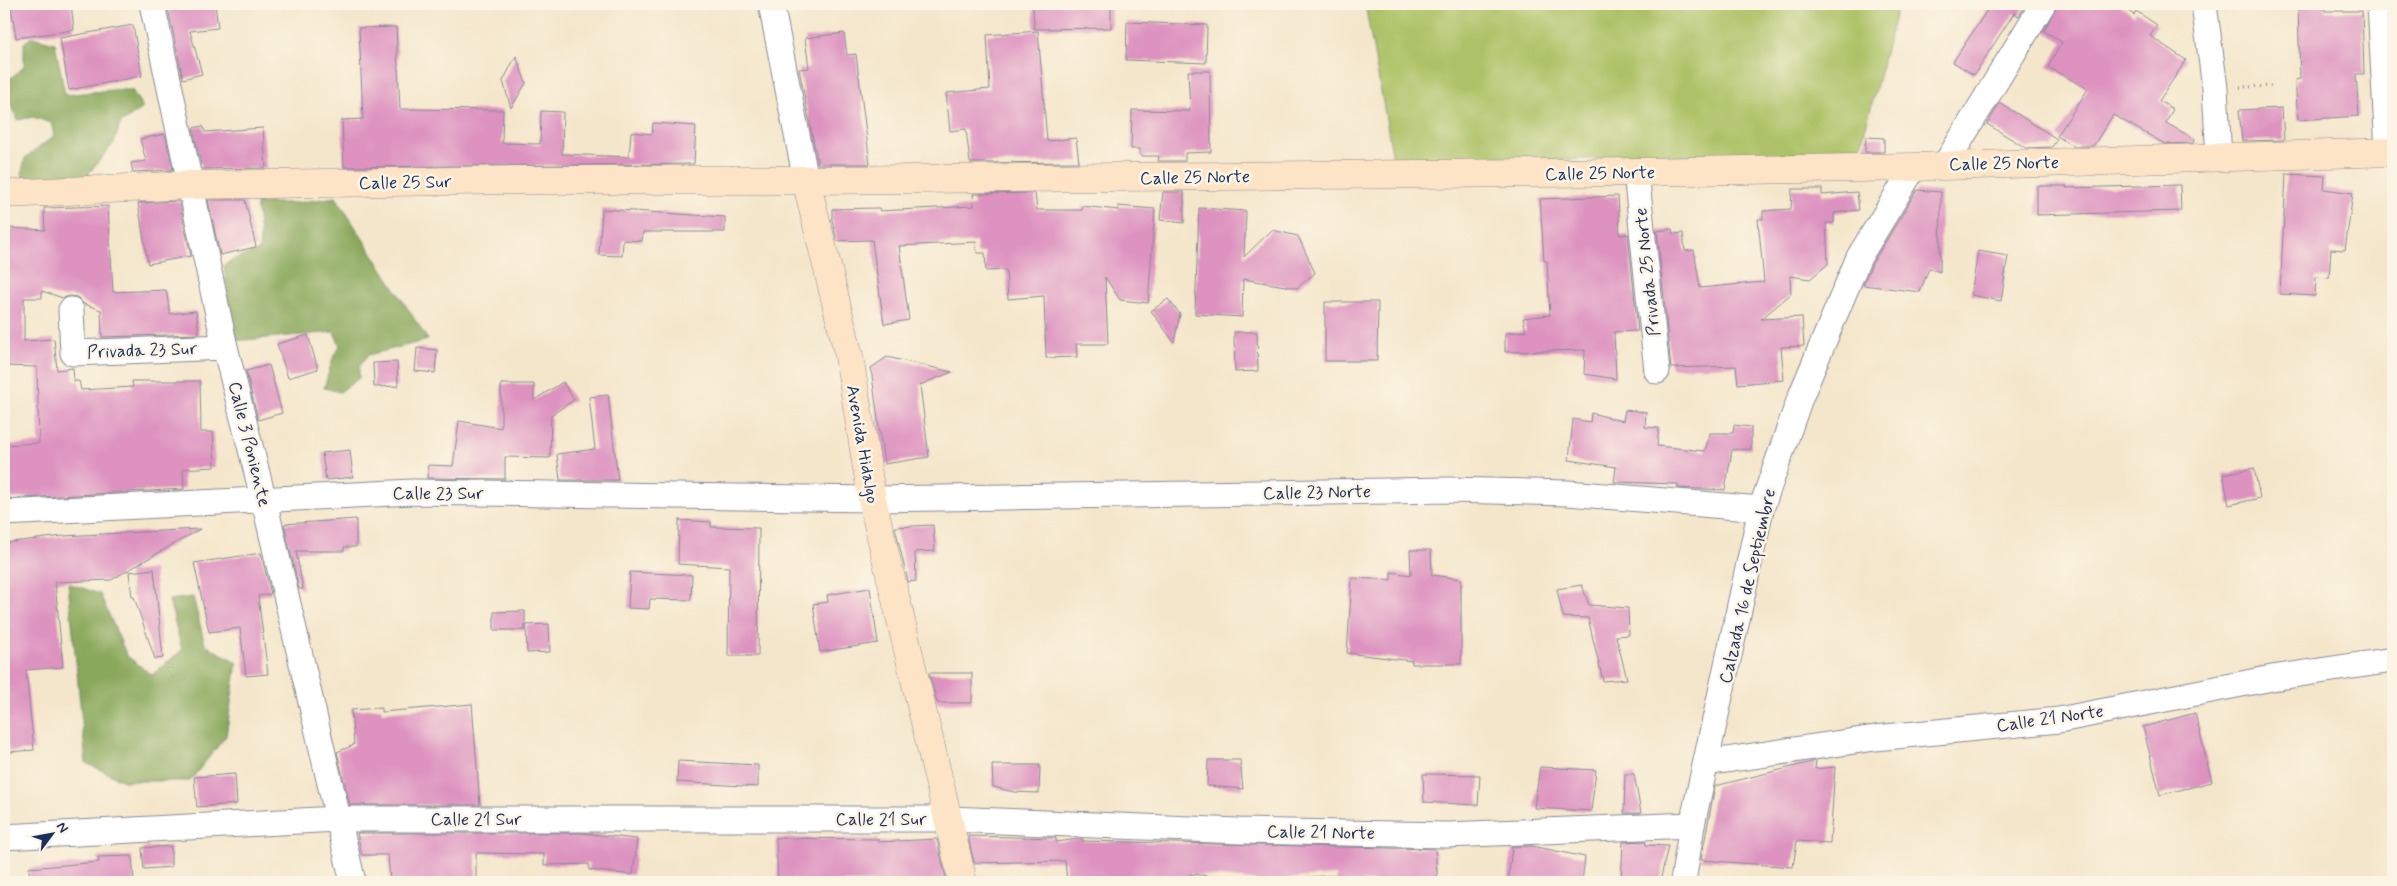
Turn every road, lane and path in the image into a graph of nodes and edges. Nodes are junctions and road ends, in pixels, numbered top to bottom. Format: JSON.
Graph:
{"nodes":[{"id":1,"x":152,"y":4,"type":"edge"},
{"id":2,"x":771,"y":4,"type":"edge"},
{"id":3,"x":2043,"y":4,"type":"edge"},
{"id":4,"x":2204,"y":4,"type":"edge"},
{"id":5,"x":2380,"y":4,"type":"edge"},
{"id":6,"x":2274,"y":86,"type":"dead end"},
{"id":7,"x":2215,"y":88,"type":"junction"},
{"id":8,"x":2390,"y":151,"type":"edge"},
{"id":9,"x":2219,"y":158,"type":"junction"},
{"id":10,"x":1945,"y":165,"type":"junction"},
{"id":11,"x":1914,"y":167,"type":"junction"},
{"id":12,"x":1636,"y":172,"type":"junction"},
{"id":13,"x":806,"y":180,"type":"junction"},
{"id":14,"x":192,"y":185,"type":"junction"},
{"id":15,"x":4,"y":194,"type":"edge"},
{"id":16,"x":71,"y":310,"type":"dead end"},
{"id":17,"x":225,"y":347,"type":"junction"},
{"id":18,"x":1657,"y":371,"type":"dead end"},
{"id":19,"x":872,"y":499,"type":"junction"},
{"id":20,"x":264,"y":501,"type":"junction"},
{"id":21,"x":1761,"y":509,"type":"junction"},
{"id":22,"x":4,"y":513,"type":"edge"},
{"id":23,"x":2393,"y":660,"type":"edge"},
{"id":24,"x":1706,"y":763,"type":"junction"},
{"id":25,"x":337,"y":819,"type":"junction"},
{"id":26,"x":949,"y":819,"type":"junction"},
{"id":27,"x":1692,"y":825,"type":"junction"},
{"id":28,"x":4,"y":837,"type":"edge"},
{"id":29,"x":353,"y":882,"type":"edge"},
{"id":30,"x":963,"y":882,"type":"edge"},
{"id":31,"x":1683,"y":882,"type":"edge"}],
"edges":[{"from":1,"to":14,"type":"street","name":"Calle 3 Poniente"},
{"from":2,"to":13,"type":"street","name":"Avenida Hidalgo"},
{"from":3,"to":10,"type":"street"},
{"from":4,"to":7,"type":"street"},
{"from":5,"to":8,"type":"street"},
{"from":6,"to":7,"type":"path"},
{"from":7,"to":9,"type":"street"},
{"from":8,"to":9,"type":"street","name":"Calle 25 Norte"},
{"from":9,"to":10,"type":"street","name":"Calle 25 Norte"},
{"from":10,"to":11,"type":"street","name":"Calle 25 Norte"},
{"from":11,"to":12,"type":"street","name":"Calle 25 Norte"},
{"from":11,"to":21,"type":"street","name":"Calzada 16 de Septiembre"},
{"from":12,"to":13,"type":"street","name":"Calle 25 Norte"},
{"from":12,"to":18,"type":"street","name":"Privada 25 Norte"},
{"from":13,"to":14,"type":"street","name":"Calle 25 Sur"},
{"from":13,"to":19,"type":"street","name":"Avenida Hidalgo"},
{"from":14,"to":15,"type":"street","name":"Calle 25 Sur"},
{"from":14,"to":17,"type":"street","name":"Calle 3 Poniente"},
{"from":16,"to":17,"type":"street","name":"Privada 23 Sur"},
{"from":17,"to":20,"type":"street","name":"Calle 3 Poniente"},
{"from":19,"to":20,"type":"street","name":"Calle 23 Sur"},
{"from":19,"to":21,"type":"street","name":"Calle 23 Norte"},
{"from":19,"to":26,"type":"street","name":"Avenida Hidalgo"},
{"from":20,"to":22,"type":"street","name":"Calle 23 Sur"},
{"from":20,"to":25,"type":"street","name":"Calle 3 Poniente"},
{"from":21,"to":24,"type":"street","name":"Calzada 16 de Septiembre"},
{"from":23,"to":24,"type":"street","name":"Calle 21 Norte"},
{"from":24,"to":27,"type":"street","name":"Calzada 16 de Septiembre"},
{"from":25,"to":26,"type":"street","name":"Calle 21 Sur"},
{"from":25,"to":28,"type":"street","name":"Calle 21 Sur"},
{"from":25,"to":29,"type":"street","name":"Calle 3 Poniente"},
{"from":26,"to":27,"type":"street","name":"Calle 21 Norte"},
{"from":26,"to":30,"type":"street","name":"Avenida Hidalgo"},
{"from":27,"to":31,"type":"street","name":"Calzada 16 de Septiembre"}]}
